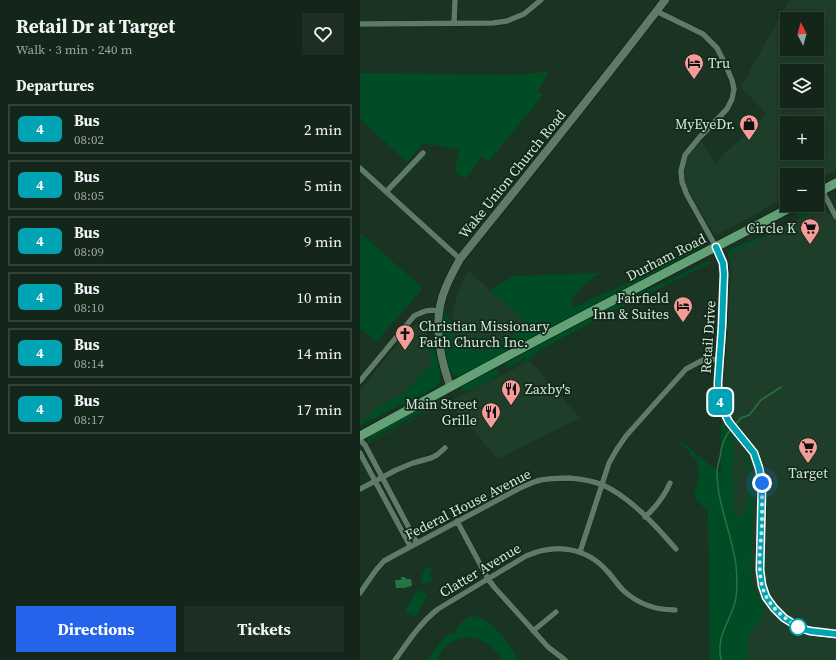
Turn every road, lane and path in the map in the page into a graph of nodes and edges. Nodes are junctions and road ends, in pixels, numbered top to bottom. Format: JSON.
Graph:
{"nodes":[{"id":1,"x":455,"y":0,"type":"edge"},
{"id":2,"x":541,"y":0,"type":"edge"},
{"id":3,"x":665,"y":0,"type":"edge"},
{"id":4,"x":656,"y":11,"type":"junction"},
{"id":5,"x":454,"y":23,"type":"junction"},
{"id":6,"x":360,"y":24,"type":"edge"},
{"id":7,"x":424,"y":152,"type":"dead end"},
{"id":8,"x":360,"y":168,"type":"edge"},
{"id":9,"x":836,"y":183,"type":"edge"},
{"id":10,"x":824,"y":189,"type":"edge"},
{"id":11,"x":386,"y":192,"type":"junction"},
{"id":12,"x":824,"y":199,"type":"edge"},
{"id":13,"x":782,"y":212,"type":"edge"},
{"id":14,"x":836,"y":217,"type":"edge"},
{"id":15,"x":716,"y":247,"type":"junction"},
{"id":16,"x":460,"y":260,"type":"junction"},
{"id":17,"x":439,"y":311,"type":"junction"},
{"id":18,"x":720,"y":360,"type":"junction"},
{"id":19,"x":360,"y":381,"type":"edge"},
{"id":20,"x":450,"y":386,"type":"junction"},
{"id":21,"x":360,"y":436,"type":"edge"},
{"id":22,"x":360,"y":440,"type":"edge"},
{"id":23,"x":445,"y":448,"type":"dead end"},
{"id":24,"x":360,"y":454,"type":"edge"},
{"id":25,"x":382,"y":477,"type":"junction"},
{"id":26,"x":375,"y":480,"type":"junction"},
{"id":27,"x":670,"y":482,"type":"dead end"},
{"id":28,"x":602,"y":485,"type":"junction"},
{"id":29,"x":360,"y":489,"type":"edge"},
{"id":30,"x":645,"y":517,"type":"junction"},
{"id":31,"x":457,"y":521,"type":"junction"},
{"id":32,"x":416,"y":542,"type":"junction"},
{"id":33,"x":410,"y":546,"type":"junction"},
{"id":34,"x":676,"y":550,"type":"dead end"},
{"id":35,"x":580,"y":552,"type":"junction"},
{"id":36,"x":488,"y":579,"type":"junction"},
{"id":37,"x":360,"y":592,"type":"edge"},
{"id":38,"x":675,"y":610,"type":"dead end"},
{"id":39,"x":556,"y":612,"type":"dead end"},
{"id":40,"x":533,"y":631,"type":"junction"},
{"id":41,"x":836,"y":634,"type":"edge"},
{"id":42,"x":395,"y":660,"type":"edge"},
{"id":43,"x":565,"y":660,"type":"edge"}],
"edges":[{"from":1,"to":5,"type":"street"},
{"from":2,"to":5,"type":"street"},
{"from":3,"to":4,"type":"street","name":"Wake Union Church Road"},
{"from":4,"to":15,"type":"street"},
{"from":4,"to":16,"type":"street","name":"Wake Union Church Road"},
{"from":5,"to":6,"type":"street"},
{"from":7,"to":11,"type":"street"},
{"from":8,"to":11,"type":"street"},
{"from":9,"to":10,"type":"main road"},
{"from":11,"to":16,"type":"street"},
{"from":12,"to":14,"type":"street"},
{"from":13,"to":15,"type":"main road","name":"Durham Road"},
{"from":15,"to":18,"type":"street","name":"Retail Drive"},
{"from":15,"to":20,"type":"main road","name":"Durham Road"},
{"from":16,"to":17,"type":"street","name":"Wake Union Church Road"},
{"from":17,"to":19,"type":"street"},
{"from":17,"to":20,"type":"street","name":"Wake Union Church Road"},
{"from":18,"to":28,"type":"street"},
{"from":18,"to":41,"type":"street","name":"Retail Drive"},
{"from":20,"to":21,"type":"main road","name":"Durham Road"},
{"from":22,"to":25,"type":"street"},
{"from":23,"to":25,"type":"street"},
{"from":24,"to":26,"type":"street"},
{"from":25,"to":26,"type":"street"},
{"from":25,"to":32,"type":"street"},
{"from":26,"to":29,"type":"street"},
{"from":26,"to":33,"type":"street"},
{"from":27,"to":30,"type":"street"},
{"from":28,"to":30,"type":"street","name":"Federal House Avenue"},
{"from":28,"to":31,"type":"street","name":"Federal House Avenue"},
{"from":28,"to":35,"type":"street"},
{"from":30,"to":34,"type":"street","name":"Federal House Avenue"},
{"from":31,"to":32,"type":"street","name":"Federal House Avenue"},
{"from":31,"to":36,"type":"street"},
{"from":32,"to":33,"type":"street","name":"Federal House Avenue"},
{"from":33,"to":37,"type":"street","name":"Federal House Avenue"},
{"from":35,"to":36,"type":"street","name":"Clatter Avenue"},
{"from":35,"to":38,"type":"street","name":"Clatter Avenue"},
{"from":36,"to":40,"type":"street"},
{"from":36,"to":42,"type":"street","name":"Clatter Avenue"},
{"from":39,"to":40,"type":"street"},
{"from":40,"to":43,"type":"street"}]}
